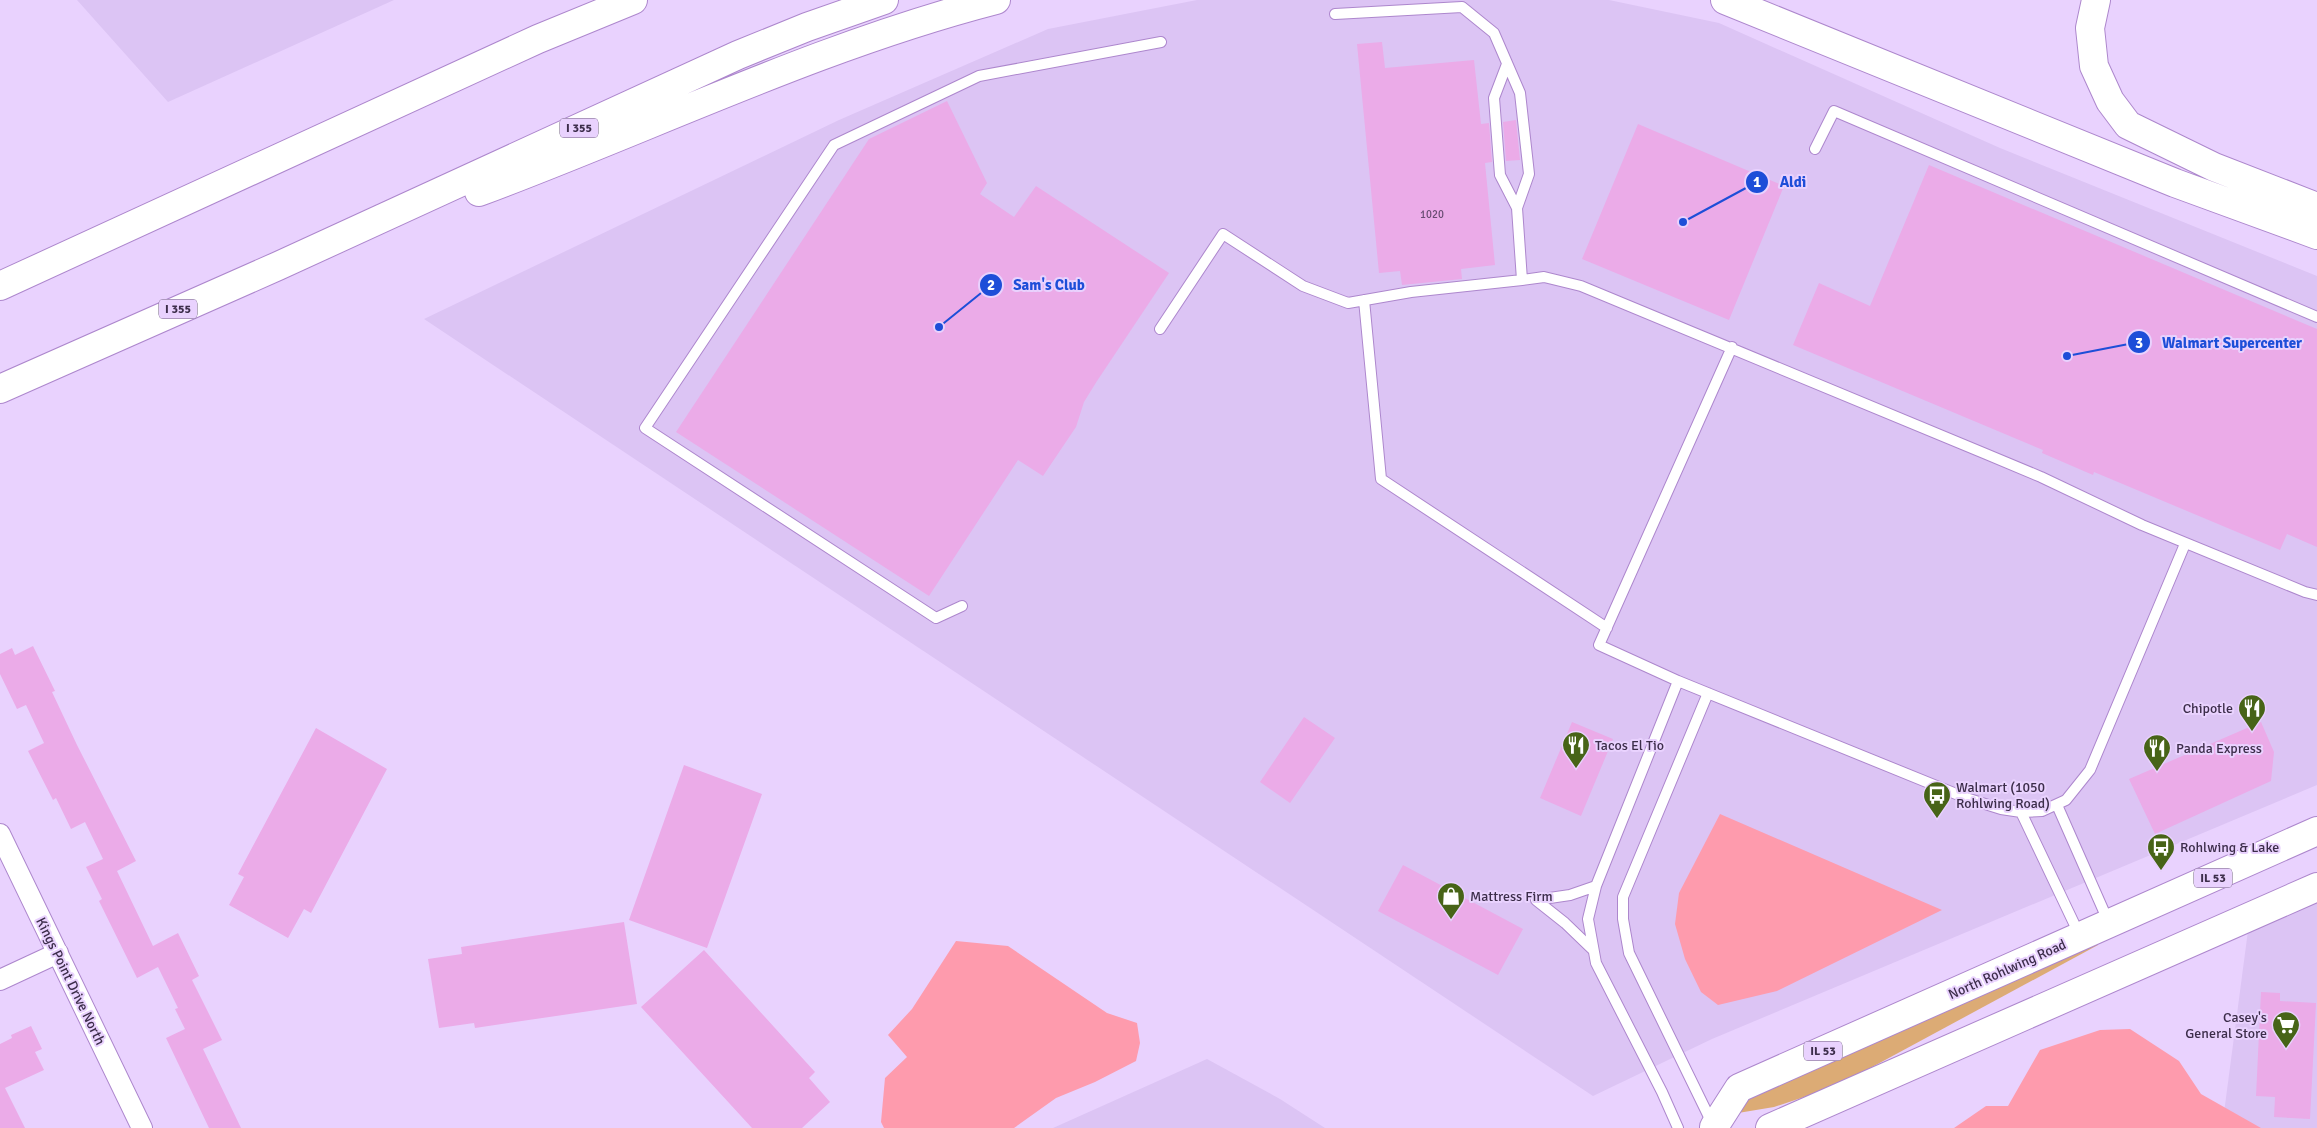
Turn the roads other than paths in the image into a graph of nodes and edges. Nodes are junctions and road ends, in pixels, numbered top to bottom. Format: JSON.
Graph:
{"nodes":[{"id":1,"x":634,"y":0,"type":"edge"},
{"id":2,"x":884,"y":0,"type":"edge"},
{"id":3,"x":996,"y":0,"type":"edge"},
{"id":4,"x":1725,"y":0,"type":"edge"},
{"id":5,"x":2096,"y":0,"type":"edge"},
{"id":6,"x":1334,"y":14,"type":"dead end"},
{"id":7,"x":1161,"y":42,"type":"dead end"},
{"id":8,"x":1507,"y":64,"type":"junction"},
{"id":9,"x":1815,"y":149,"type":"dead end"},
{"id":10,"x":2317,"y":207,"type":"edge"},
{"id":11,"x":1517,"y":208,"type":"junction"},
{"id":12,"x":2317,"y":235,"type":"edge"},
{"id":13,"x":278,"y":266,"type":"junction"},
{"id":14,"x":1522,"y":280,"type":"junction"},
{"id":15,"x":0,"y":286,"type":"edge"},
{"id":16,"x":1364,"y":300,"type":"junction"},
{"id":17,"x":2317,"y":317,"type":"edge"},
{"id":18,"x":1160,"y":329,"type":"dead end"},
{"id":19,"x":1732,"y":347,"type":"junction"},
{"id":20,"x":0,"y":389,"type":"edge"},
{"id":21,"x":2185,"y":544,"type":"junction"},
{"id":22,"x":2317,"y":594,"type":"edge"},
{"id":23,"x":962,"y":606,"type":"dead end"},
{"id":24,"x":1607,"y":628,"type":"junction"},
{"id":25,"x":1678,"y":681,"type":"junction"},
{"id":26,"x":1708,"y":693,"type":"junction"},
{"id":27,"x":2057,"y":804,"type":"junction"},
{"id":28,"x":2022,"y":812,"type":"junction"},
{"id":29,"x":2317,"y":831,"type":"edge"},
{"id":30,"x":0,"y":834,"type":"edge"},
{"id":31,"x":1596,"y":886,"type":"junction"},
{"id":32,"x":2317,"y":887,"type":"edge"},
{"id":33,"x":2109,"y":924,"type":"junction"},
{"id":34,"x":2081,"y":937,"type":"junction"},
{"id":35,"x":1592,"y":949,"type":"junction"},
{"id":36,"x":58,"y":953,"type":"junction"},
{"id":37,"x":0,"y":980,"type":"edge"},
{"id":38,"x":142,"y":1128,"type":"edge"},
{"id":39,"x":1678,"y":1128,"type":"edge"},
{"id":40,"x":1719,"y":1128,"type":"edge"},
{"id":41,"x":1770,"y":1128,"type":"edge"}],
"edges":[{"from":1,"to":15,"type":"main road"},
{"from":2,"to":13,"type":"main road","number":"I 355"},
{"from":3,"to":13,"type":"main road"},
{"from":4,"to":12,"type":"main road"},
{"from":5,"to":10,"type":"main road"},
{"from":6,"to":8,"type":"lane"},
{"from":7,"to":23,"type":"lane"},
{"from":8,"to":11,"type":"lane"},
{"from":8,"to":11,"type":"lane"},
{"from":9,"to":17,"type":"lane"},
{"from":11,"to":14,"type":"lane"},
{"from":13,"to":20,"type":"main road","number":"I 355"},
{"from":14,"to":16,"type":"lane"},
{"from":14,"to":19,"type":"lane"},
{"from":16,"to":18,"type":"lane"},
{"from":16,"to":24,"type":"lane"},
{"from":19,"to":21,"type":"lane"},
{"from":19,"to":24,"type":"lane"},
{"from":21,"to":22,"type":"lane"},
{"from":21,"to":27,"type":"lane"},
{"from":24,"to":25,"type":"lane"},
{"from":25,"to":26,"type":"lane"},
{"from":25,"to":31,"type":"lane"},
{"from":26,"to":28,"type":"lane"},
{"from":26,"to":40,"type":"lane"},
{"from":27,"to":28,"type":"lane"},
{"from":27,"to":33,"type":"lane"},
{"from":28,"to":34,"type":"lane"},
{"from":29,"to":33,"type":"main road","name":"North Rohlwing Road","number":"IL 53"},
{"from":30,"to":36,"type":"street","name":"Kings Point Drive North"},
{"from":31,"to":35,"type":"lane"},
{"from":31,"to":35,"type":"lane"},
{"from":32,"to":41,"type":"main road"},
{"from":33,"to":34,"type":"main road","name":"North Rohlwing Road","number":"IL 53"},
{"from":34,"to":40,"type":"main road","name":"North Rohlwing Road","number":"IL 53"},
{"from":35,"to":39,"type":"lane"},
{"from":36,"to":37,"type":"street"},
{"from":36,"to":38,"type":"street","name":"Kings Point Drive North"}]}
